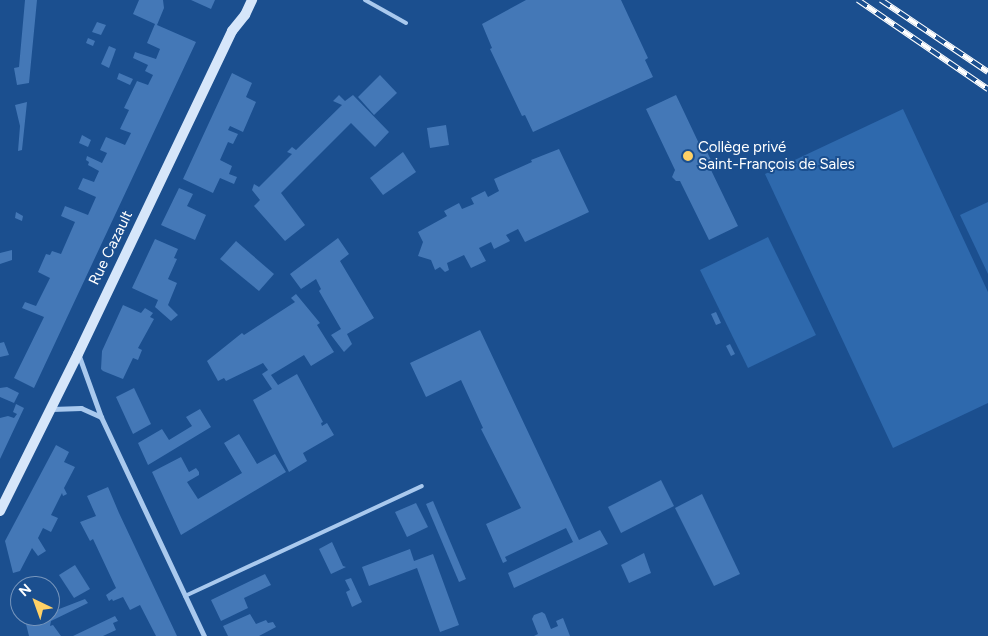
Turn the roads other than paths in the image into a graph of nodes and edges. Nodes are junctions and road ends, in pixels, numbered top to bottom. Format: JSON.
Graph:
{"nodes":[{"id":1,"x":252,"y":0,"type":"edge"},
{"id":2,"x":365,"y":0,"type":"edge"},
{"id":3,"x":406,"y":23,"type":"dead end"},
{"id":4,"x":78,"y":354,"type":"junction"},
{"id":5,"x":51,"y":409,"type":"junction"},
{"id":6,"x":101,"y":417,"type":"junction"},
{"id":7,"x":422,"y":486,"type":"dead end"},
{"id":8,"x":0,"y":511,"type":"edge"},
{"id":9,"x":185,"y":596,"type":"junction"},
{"id":10,"x":204,"y":636,"type":"edge"}],
"edges":[{"from":1,"to":4,"type":"street","name":"Rue Cazault"},
{"from":2,"to":3,"type":"lane"},
{"from":4,"to":5,"type":"street","name":"Rue Cazault"},
{"from":4,"to":6,"type":"street"},
{"from":5,"to":6,"type":"street"},
{"from":5,"to":8,"type":"street","name":"Rue Cazault"},
{"from":6,"to":9,"type":"street"},
{"from":7,"to":9,"type":"lane"},
{"from":9,"to":10,"type":"street"}]}
